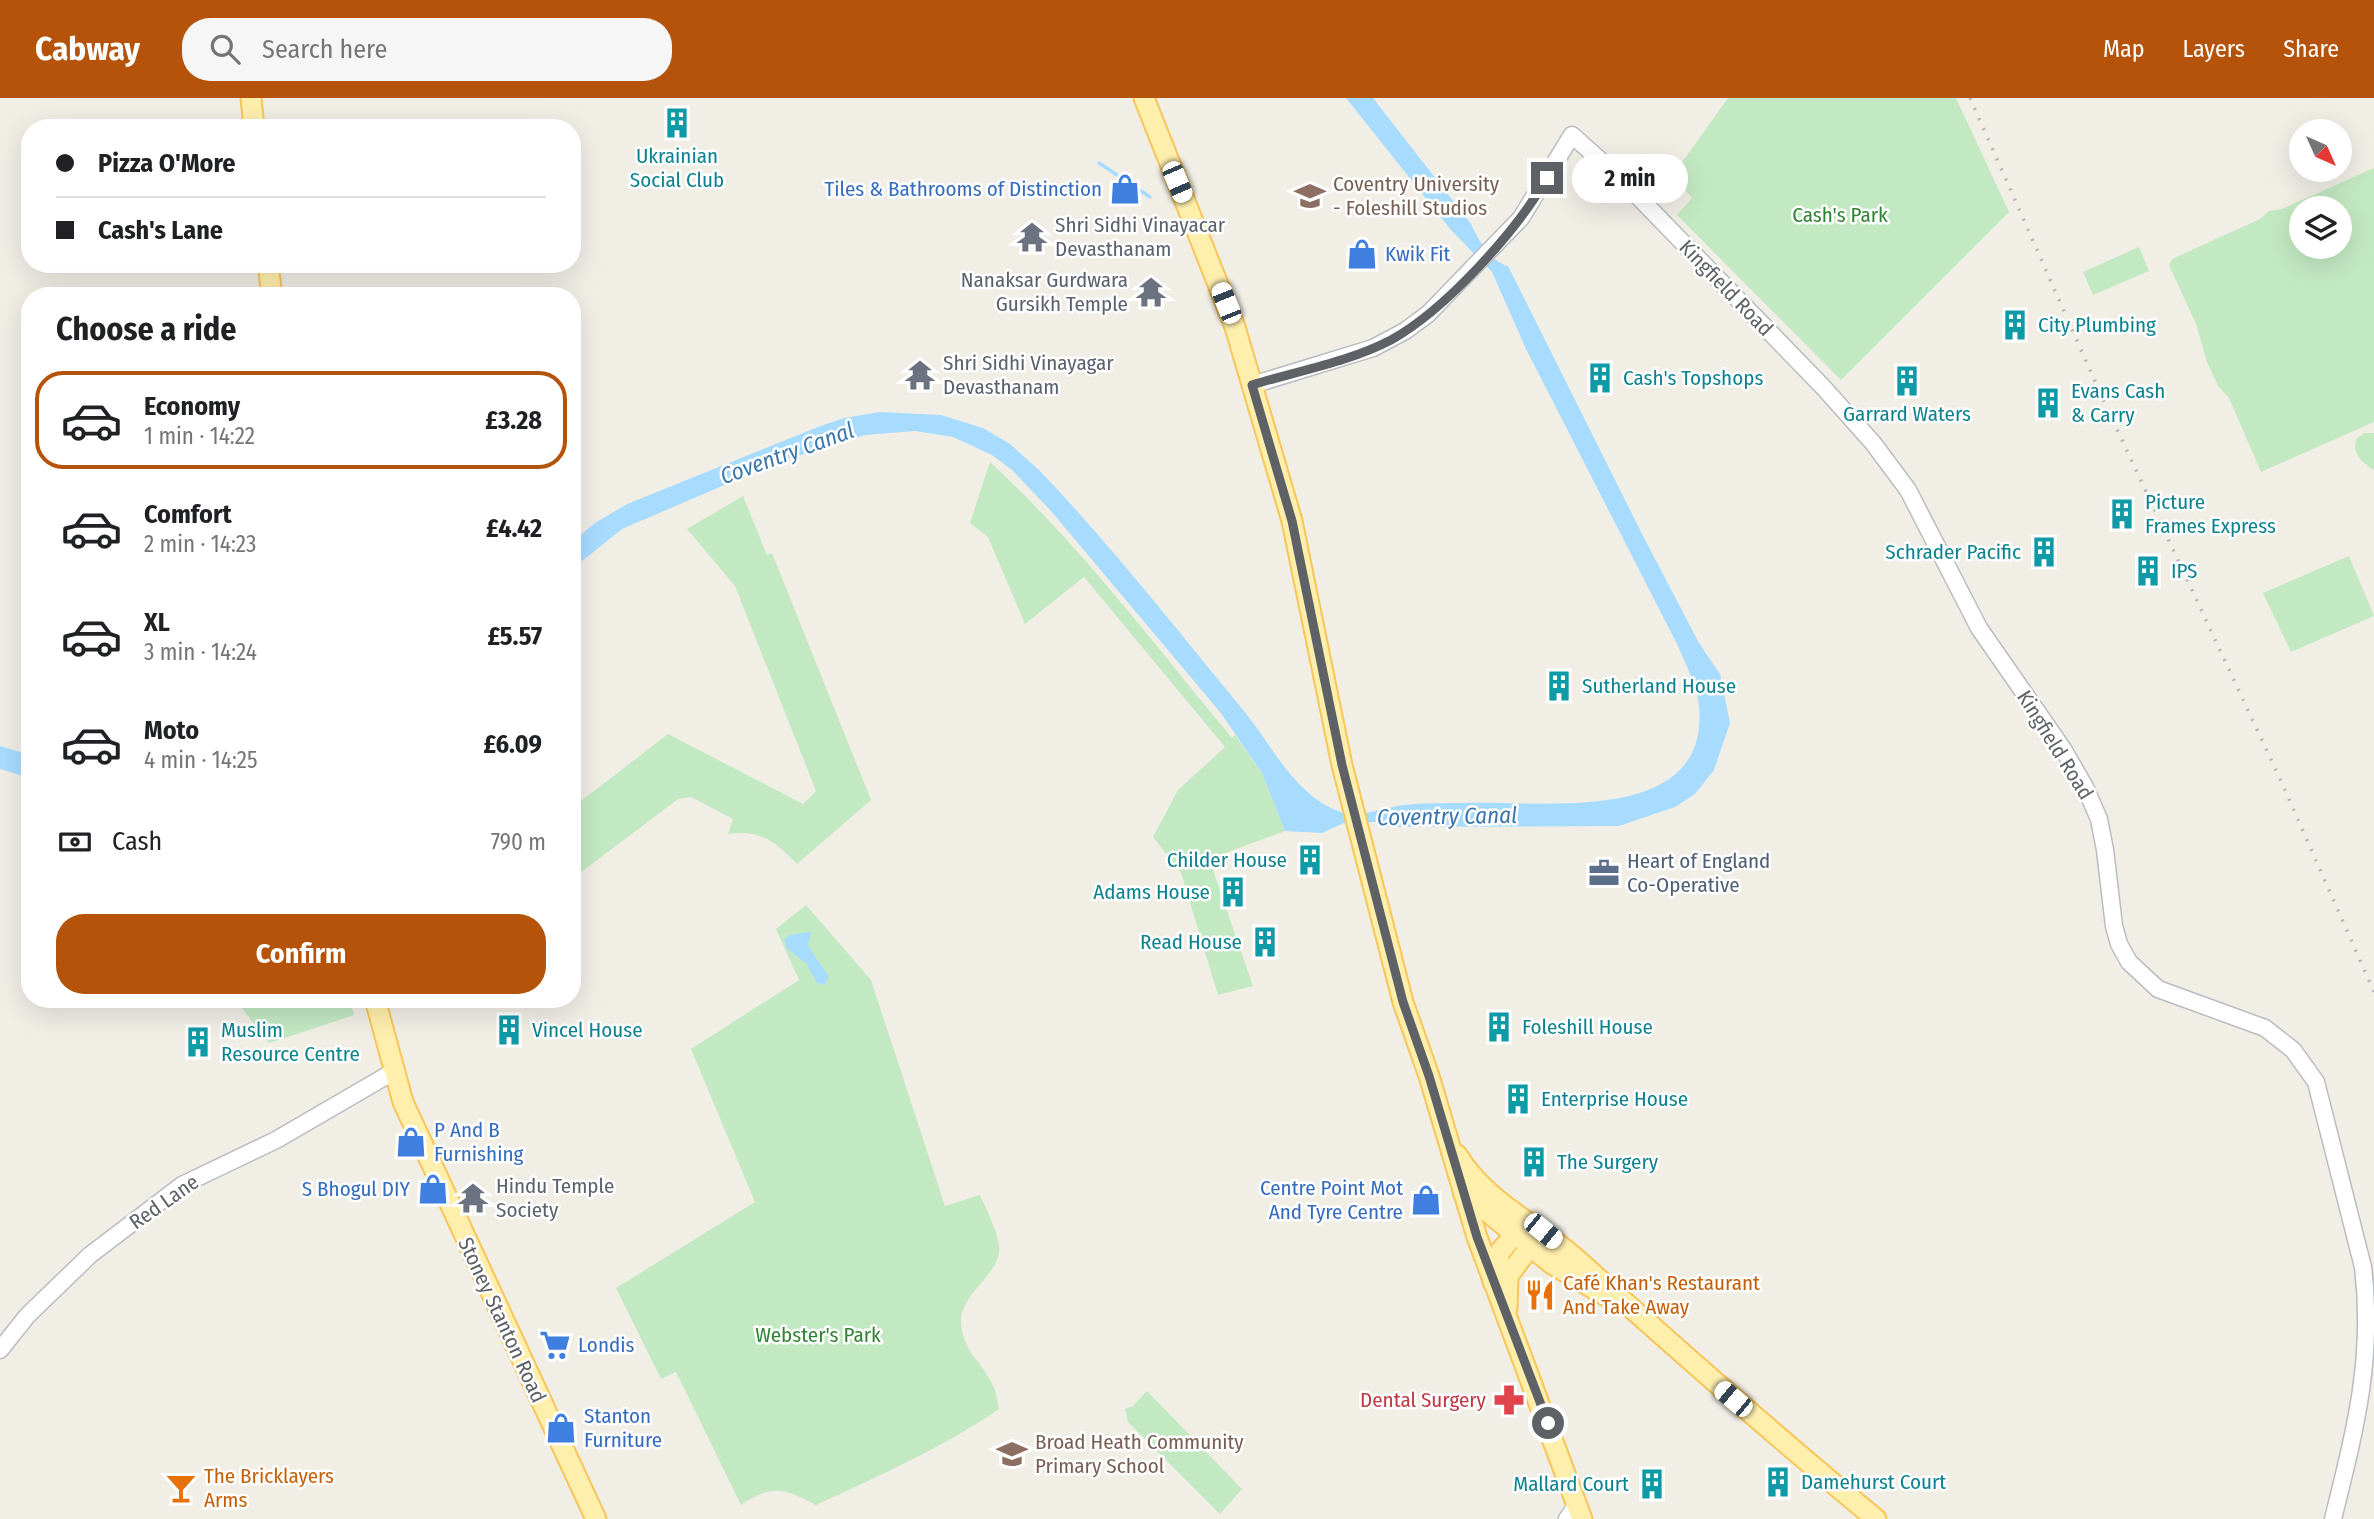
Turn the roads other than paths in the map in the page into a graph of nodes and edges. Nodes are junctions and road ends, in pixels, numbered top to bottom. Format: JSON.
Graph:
{"nodes":[{"id":1,"x":251,"y":98,"type":"edge"},
{"id":2,"x":1144,"y":98,"type":"edge"},
{"id":3,"x":253,"y":119,"type":"edge"},
{"id":4,"x":1252,"y":385,"type":"junction"},
{"id":5,"x":377,"y":1008,"type":"edge"},
{"id":6,"x":393,"y":1072,"type":"junction"},
{"id":7,"x":1449,"y":1143,"type":"junction"},
{"id":8,"x":1462,"y":1192,"type":"junction"},
{"id":9,"x":1519,"y":1228,"type":"junction"},
{"id":10,"x":1543,"y":1231,"type":"junction"},
{"id":11,"x":1530,"y":1247,"type":"junction"},
{"id":12,"x":1493,"y":1283,"type":"junction"},
{"id":13,"x":1630,"y":1309,"type":"junction"},
{"id":14,"x":1507,"y":1312,"type":"junction"},
{"id":15,"x":0,"y":1350,"type":"edge"},
{"id":16,"x":1575,"y":1514,"type":"edge"},
{"id":17,"x":596,"y":1519,"type":"edge"},
{"id":18,"x":1876,"y":1519,"type":"edge"},
{"id":19,"x":2333,"y":1519,"type":"edge"}],
"edges":[{"from":1,"to":3,"type":"main road"},
{"from":2,"to":4,"type":"main road"},
{"from":4,"to":7,"type":"main road"},
{"from":4,"to":19,"type":"street","name":"Kingfield Road"},
{"from":5,"to":6,"type":"main road","name":"Stoney Stanton Road"},
{"from":6,"to":15,"type":"street","name":"Red Lane"},
{"from":6,"to":17,"type":"main road","name":"Stoney Stanton Road"},
{"from":7,"to":8,"type":"main road"},
{"from":7,"to":9,"type":"main road"},
{"from":8,"to":9,"type":"main road"},
{"from":8,"to":12,"type":"main road"},
{"from":9,"to":10,"type":"main road"},
{"from":9,"to":11,"type":"main road"},
{"from":9,"to":12,"type":"main road"},
{"from":10,"to":11,"type":"main road"},
{"from":10,"to":13,"type":"main road"},
{"from":11,"to":13,"type":"main road"},
{"from":11,"to":14,"type":"main road"},
{"from":12,"to":14,"type":"main road"},
{"from":13,"to":18,"type":"main road"},
{"from":14,"to":16,"type":"main road"}]}
